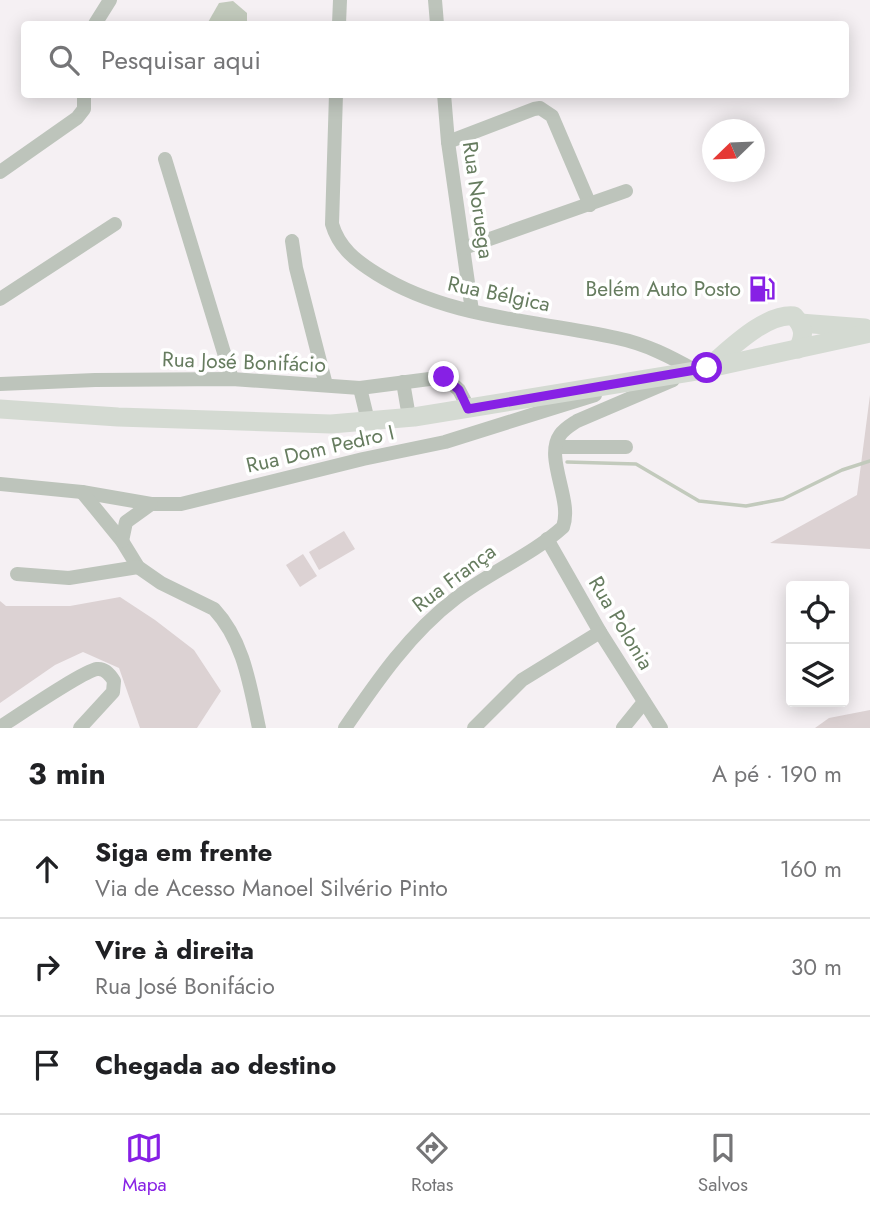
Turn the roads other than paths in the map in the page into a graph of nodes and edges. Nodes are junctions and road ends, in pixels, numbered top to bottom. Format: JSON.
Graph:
{"nodes":[{"id":1,"x":110,"y":0,"type":"edge"},
{"id":2,"x":340,"y":0,"type":"edge"},
{"id":3,"x":435,"y":0,"type":"edge"},
{"id":4,"x":97,"y":21,"type":"edge"},
{"id":5,"x":339,"y":21,"type":"edge"},
{"id":6,"x":438,"y":21,"type":"edge"},
{"id":7,"x":85,"y":98,"type":"edge"},
{"id":8,"x":336,"y":98,"type":"edge"},
{"id":9,"x":444,"y":98,"type":"edge"},
{"id":10,"x":448,"y":142,"type":"junction"},
{"id":11,"x":165,"y":159,"type":"dead end"},
{"id":12,"x":0,"y":172,"type":"edge"},
{"id":13,"x":626,"y":191,"type":"dead end"},
{"id":14,"x":590,"y":205,"type":"junction"},
{"id":15,"x":115,"y":225,"type":"dead end"},
{"id":16,"x":292,"y":241,"type":"dead end"},
{"id":17,"x":464,"y":248,"type":"junction"},
{"id":18,"x":0,"y":299,"type":"edge"},
{"id":19,"x":471,"y":311,"type":"junction"},
{"id":20,"x":800,"y":323,"type":"junction"},
{"id":21,"x":870,"y":331,"type":"edge"},
{"id":22,"x":799,"y":349,"type":"junction"},
{"id":23,"x":701,"y":370,"type":"junction"},
{"id":24,"x":232,"y":379,"type":"junction"},
{"id":25,"x":642,"y":379,"type":"junction"},
{"id":26,"x":403,"y":382,"type":"junction"},
{"id":27,"x":0,"y":384,"type":"edge"},
{"id":28,"x":326,"y":385,"type":"junction"},
{"id":29,"x":360,"y":387,"type":"junction"},
{"id":30,"x":0,"y":409,"type":"edge"},
{"id":31,"x":468,"y":409,"type":"junction"},
{"id":32,"x":45,"y":414,"type":"junction"},
{"id":33,"x":0,"y":416,"type":"edge"},
{"id":34,"x":409,"y":417,"type":"junction"},
{"id":35,"x":368,"y":421,"type":"junction"},
{"id":36,"x":556,"y":447,"type":"junction"},
{"id":37,"x":626,"y":447,"type":"dead end"},
{"id":38,"x":0,"y":484,"type":"edge"},
{"id":39,"x":82,"y":492,"type":"junction"},
{"id":40,"x":151,"y":504,"type":"junction"},
{"id":41,"x":547,"y":539,"type":"junction"},
{"id":42,"x":122,"y":541,"type":"junction"},
{"id":43,"x":138,"y":567,"type":"junction"},
{"id":44,"x":17,"y":574,"type":"dead end"},
{"id":45,"x":600,"y":632,"type":"junction"},
{"id":46,"x":644,"y":702,"type":"junction"},
{"id":47,"x":0,"y":727,"type":"edge"},
{"id":48,"x":80,"y":728,"type":"edge"},
{"id":49,"x":259,"y":728,"type":"edge"},
{"id":50,"x":345,"y":728,"type":"edge"},
{"id":51,"x":474,"y":728,"type":"edge"},
{"id":52,"x":623,"y":728,"type":"edge"},
{"id":53,"x":661,"y":728,"type":"edge"}],
"edges":[{"from":1,"to":4,"type":"street"},
{"from":2,"to":5,"type":"street"},
{"from":3,"to":6,"type":"street"},
{"from":7,"to":12,"type":"street"},
{"from":8,"to":19,"type":"street","name":"Rua Bélgica"},
{"from":9,"to":10,"type":"street","name":"Rua Noruega"},
{"from":10,"to":14,"type":"street"},
{"from":10,"to":17,"type":"street","name":"Rua Noruega"},
{"from":11,"to":24,"type":"street"},
{"from":13,"to":14,"type":"street"},
{"from":14,"to":17,"type":"street"},
{"from":15,"to":18,"type":"street"},
{"from":16,"to":28,"type":"street"},
{"from":17,"to":19,"type":"street","name":"Rua Noruega"},
{"from":19,"to":23,"type":"street","name":"Rua Bélgica"},
{"from":20,"to":21,"type":"main road"},
{"from":20,"to":22,"type":"main road"},
{"from":20,"to":23,"type":"main road"},
{"from":21,"to":22,"type":"main road"},
{"from":22,"to":23,"type":"main road"},
{"from":23,"to":25,"type":"main road"},
{"from":23,"to":36,"type":"street"},
{"from":24,"to":27,"type":"street","name":"Rua José Bonifácio"},
{"from":24,"to":28,"type":"street","name":"Rua José Bonifácio"},
{"from":25,"to":31,"type":"main road"},
{"from":25,"to":40,"type":"street","name":"Rua Dom Pedro I"},
{"from":26,"to":29,"type":"street","name":"Rua José Bonifácio"},
{"from":26,"to":31,"type":"street","name":"Rua José Bonifácio"},
{"from":26,"to":34,"type":"street"},
{"from":28,"to":29,"type":"street","name":"Rua José Bonifácio"},
{"from":29,"to":35,"type":"street"},
{"from":30,"to":32,"type":"main road"},
{"from":31,"to":34,"type":"main road"},
{"from":32,"to":33,"type":"main road"},
{"from":32,"to":35,"type":"main road"},
{"from":34,"to":35,"type":"main road"},
{"from":36,"to":37,"type":"street"},
{"from":36,"to":41,"type":"street"},
{"from":38,"to":39,"type":"street","name":"Rua Dom Pedro I"},
{"from":39,"to":40,"type":"street","name":"Rua Dom Pedro I"},
{"from":39,"to":42,"type":"street"},
{"from":40,"to":42,"type":"street"},
{"from":41,"to":45,"type":"street","name":"Rua Polonia"},
{"from":41,"to":50,"type":"street","name":"Rua França"},
{"from":42,"to":43,"type":"street"},
{"from":43,"to":44,"type":"street"},
{"from":43,"to":49,"type":"street"},
{"from":45,"to":46,"type":"street","name":"Rua Polonia"},
{"from":45,"to":51,"type":"street"},
{"from":46,"to":52,"type":"street"},
{"from":46,"to":53,"type":"street","name":"Rua Polonia"},
{"from":47,"to":48,"type":"street"}]}
